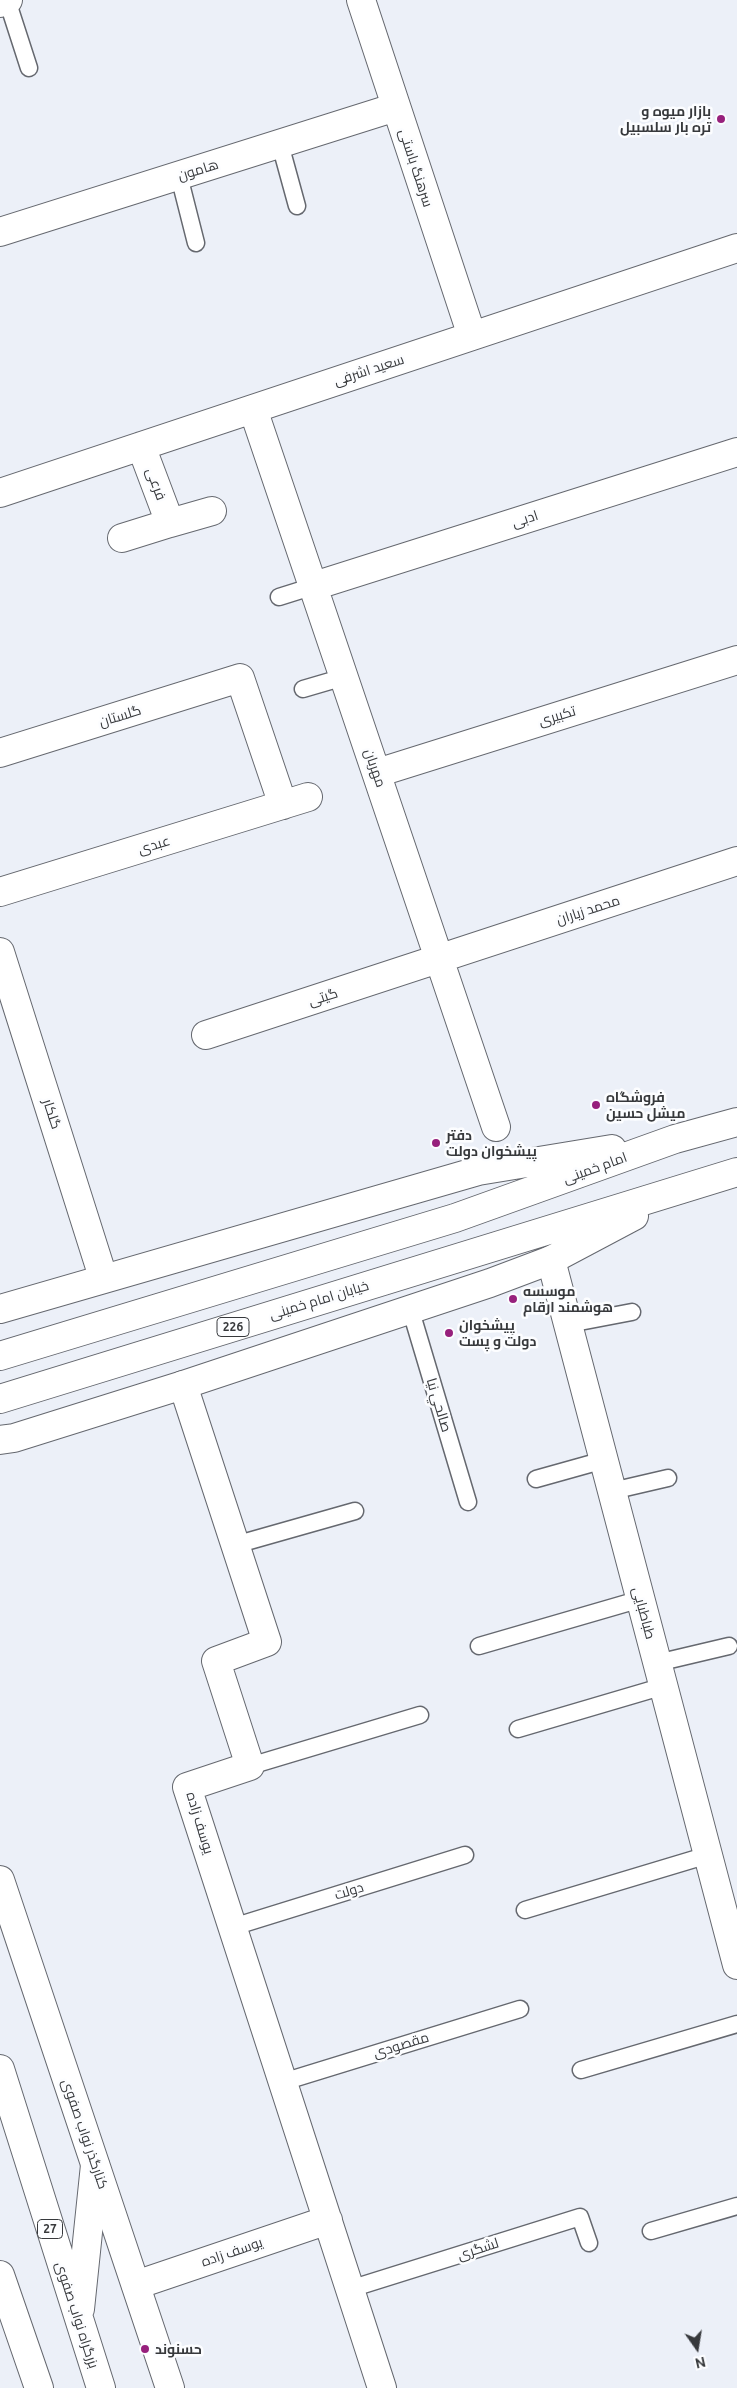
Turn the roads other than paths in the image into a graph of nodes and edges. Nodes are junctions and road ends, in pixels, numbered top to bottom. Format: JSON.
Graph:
{"nodes":[{"id":1,"x":7,"y":0,"type":"edge"},
{"id":2,"x":361,"y":0,"type":"edge"},
{"id":3,"x":0,"y":2,"type":"edge"},
{"id":4,"x":29,"y":68,"type":"dead end"},
{"id":5,"x":396,"y":107,"type":"junction"},
{"id":6,"x":280,"y":144,"type":"junction"},
{"id":7,"x":179,"y":176,"type":"junction"},
{"id":8,"x":297,"y":206,"type":"dead end"},
{"id":9,"x":0,"y":232,"type":"edge"},
{"id":10,"x":196,"y":243,"type":"dead end"},
{"id":11,"x":737,"y":248,"type":"edge"},
{"id":12,"x":472,"y":336,"type":"junction"},
{"id":13,"x":254,"y":409,"type":"junction"},
{"id":14,"x":141,"y":446,"type":"junction"},
{"id":15,"x":737,"y":452,"type":"edge"},
{"id":16,"x":0,"y":493,"type":"edge"},
{"id":17,"x":212,"y":511,"type":"dead end"},
{"id":18,"x":170,"y":523,"type":"junction"},
{"id":19,"x":122,"y":538,"type":"dead end"},
{"id":20,"x":314,"y":586,"type":"junction"},
{"id":21,"x":279,"y":596,"type":"dead end"},
{"id":22,"x":737,"y":660,"type":"edge"},
{"id":23,"x":344,"y":677,"type":"junction"},
{"id":24,"x":303,"y":689,"type":"dead end"},
{"id":25,"x":0,"y":754,"type":"edge"},
{"id":26,"x":376,"y":773,"type":"junction"},
{"id":27,"x":295,"y":801,"type":"joint"},
{"id":28,"x":737,"y":861,"type":"edge"},
{"id":29,"x":0,"y":892,"type":"edge"},
{"id":30,"x":0,"y":952,"type":"edge"},
{"id":31,"x":439,"y":958,"type":"junction"},
{"id":32,"x":206,"y":1035,"type":"dead end"},
{"id":33,"x":737,"y":1122,"type":"edge"},
{"id":34,"x":496,"y":1127,"type":"dead end"},
{"id":35,"x":675,"y":1140,"type":"junction"},
{"id":36,"x":737,"y":1172,"type":"edge"},
{"id":37,"x":690,"y":1186,"type":"junction"},
{"id":38,"x":551,"y":1260,"type":"junction"},
{"id":39,"x":103,"y":1277,"type":"junction"},
{"id":40,"x":410,"y":1308,"type":"junction"},
{"id":41,"x":0,"y":1309,"type":"edge"},
{"id":42,"x":632,"y":1312,"type":"dead end"},
{"id":43,"x":569,"y":1324,"type":"junction"},
{"id":44,"x":0,"y":1356,"type":"edge"},
{"id":45,"x":184,"y":1385,"type":"junction"},
{"id":46,"x":0,"y":1399,"type":"edge"},
{"id":47,"x":4,"y":1444,"type":"edge"},
{"id":48,"x":604,"y":1460,"type":"junction"},
{"id":49,"x":668,"y":1478,"type":"dead end"},
{"id":50,"x":536,"y":1479,"type":"dead end"},
{"id":51,"x":612,"y":1491,"type":"junction"},
{"id":52,"x":468,"y":1502,"type":"dead end"},
{"id":53,"x":355,"y":1511,"type":"dead end"},
{"id":54,"x":235,"y":1545,"type":"junction"},
{"id":55,"x":641,"y":1598,"type":"junction"},
{"id":56,"x":479,"y":1646,"type":"dead end"},
{"id":57,"x":729,"y":1646,"type":"dead end"},
{"id":58,"x":660,"y":1674,"type":"junction"},
{"id":59,"x":420,"y":1715,"type":"dead end"},
{"id":60,"x":518,"y":1729,"type":"dead end"},
{"id":61,"x":250,"y":1766,"type":"junction"},
{"id":62,"x":465,"y":1855,"type":"dead end"},
{"id":63,"x":708,"y":1855,"type":"junction"},
{"id":64,"x":0,"y":1880,"type":"edge"},
{"id":65,"x":526,"y":1910,"type":"dead end"},
{"id":66,"x":233,"y":1927,"type":"junction"},
{"id":67,"x":737,"y":1965,"type":"edge"},
{"id":68,"x":520,"y":2009,"type":"dead end"},
{"id":69,"x":737,"y":2024,"type":"edge"},
{"id":70,"x":0,"y":2069,"type":"edge"},
{"id":71,"x":581,"y":2070,"type":"dead end"},
{"id":72,"x":283,"y":2082,"type":"junction"},
{"id":73,"x":95,"y":2164,"type":"junction"},
{"id":74,"x":737,"y":2206,"type":"edge"},
{"id":75,"x":328,"y":2220,"type":"junction"},
{"id":76,"x":651,"y":2231,"type":"dead end"},
{"id":77,"x":588,"y":2243,"type":"dead end"},
{"id":78,"x":0,"y":2275,"type":"edge"},
{"id":79,"x":136,"y":2285,"type":"junction"},
{"id":80,"x":350,"y":2289,"type":"junction"},
{"id":81,"x":78,"y":2321,"type":"junction"},
{"id":82,"x":39,"y":2388,"type":"edge"},
{"id":83,"x":101,"y":2388,"type":"edge"},
{"id":84,"x":170,"y":2388,"type":"edge"},
{"id":85,"x":382,"y":2388,"type":"edge"}],
"edges":[{"from":1,"to":3,"type":"main road"},
{"from":1,"to":4,"type":"lane"},
{"from":2,"to":5,"type":"main road","name":"سرهنگ باستی"},
{"from":5,"to":6,"type":"main road","name":"هامون"},
{"from":5,"to":12,"type":"main road","name":"سرهنگ باستی"},
{"from":6,"to":7,"type":"main road","name":"هامون"},
{"from":6,"to":8,"type":"lane"},
{"from":7,"to":9,"type":"main road","name":"هامون"},
{"from":7,"to":10,"type":"lane"},
{"from":11,"to":12,"type":"main road","name":"سعید اشرفی"},
{"from":12,"to":13,"type":"main road","name":"سعید اشرفی"},
{"from":13,"to":14,"type":"main road","name":"سعید اشرفی"},
{"from":13,"to":20,"type":"main road","name":"مهربان"},
{"from":14,"to":16,"type":"main road","name":"سعید اشرفی"},
{"from":14,"to":18,"type":"main road","name":"فرعی"},
{"from":15,"to":20,"type":"main road","name":"ادبی"},
{"from":17,"to":18,"type":"main road"},
{"from":18,"to":19,"type":"main road"},
{"from":20,"to":21,"type":"lane"},
{"from":20,"to":23,"type":"main road","name":"مهربان"},
{"from":22,"to":26,"type":"main road","name":"تکبیری"},
{"from":23,"to":24,"type":"lane"},
{"from":23,"to":26,"type":"main road","name":"مهربان"},
{"from":25,"to":27,"type":"main road","name":"گلستان"},
{"from":26,"to":31,"type":"main road","name":"مهربان"},
{"from":27,"to":29,"type":"main road","name":"عبدی"},
{"from":28,"to":31,"type":"main road","name":"محمد زیاران"},
{"from":30,"to":39,"type":"main road","name":"گلکار"},
{"from":31,"to":32,"type":"main road","name":"گیتی"},
{"from":31,"to":34,"type":"main road","name":"مهربان"},
{"from":33,"to":35,"type":"main road","name":"امام خمینی"},
{"from":35,"to":39,"type":"main road"},
{"from":35,"to":44,"type":"main road","name":"امام خمینی"},
{"from":36,"to":37,"type":"main road","number":"226"},
{"from":37,"to":38,"type":"main road"},
{"from":37,"to":46,"type":"main road","name":"خیابان امام خمینی","number":"226"},
{"from":38,"to":40,"type":"main road"},
{"from":38,"to":43,"type":"main road","name":"طباطبایی"},
{"from":39,"to":41,"type":"main road"},
{"from":40,"to":45,"type":"main road"},
{"from":40,"to":52,"type":"lane","name":"صالحي نیا"},
{"from":42,"to":43,"type":"lane"},
{"from":43,"to":48,"type":"main road","name":"طباطبایی"},
{"from":45,"to":47,"type":"main road"},
{"from":45,"to":54,"type":"main road"},
{"from":48,"to":50,"type":"lane"},
{"from":48,"to":51,"type":"main road","name":"طباطبایی"},
{"from":49,"to":51,"type":"lane"},
{"from":51,"to":55,"type":"main road","name":"طباطبایی"},
{"from":53,"to":54,"type":"lane"},
{"from":54,"to":61,"type":"main road"},
{"from":55,"to":56,"type":"lane"},
{"from":55,"to":58,"type":"main road","name":"طباطبایی"},
{"from":57,"to":58,"type":"lane"},
{"from":58,"to":60,"type":"lane"},
{"from":58,"to":63,"type":"main road","name":"طباطبایی"},
{"from":59,"to":61,"type":"lane"},
{"from":61,"to":66,"type":"main road","name":"یوسف زاده"},
{"from":62,"to":66,"type":"lane","name":"دولت"},
{"from":63,"to":65,"type":"lane"},
{"from":63,"to":67,"type":"main road","name":"طباطبایی"},
{"from":64,"to":73,"type":"main road","name":"کنارگذر نواب صفوی"},
{"from":66,"to":72,"type":"main road","name":"یوسف زاده"},
{"from":68,"to":72,"type":"lane","name":"مقصودی"},
{"from":69,"to":71,"type":"lane"},
{"from":70,"to":81,"type":"main road","name":"بزرگراه نواب صفوی","number":"27"},
{"from":72,"to":75,"type":"main road","name":"یوسف زاده"},
{"from":73,"to":79,"type":"main road","name":"کنارگذر نواب صفوی"},
{"from":73,"to":81,"type":"main road"},
{"from":74,"to":76,"type":"lane"},
{"from":75,"to":79,"type":"main road","name":"یوسف زاده"},
{"from":75,"to":80,"type":"main road","name":"یوسف زاده"},
{"from":77,"to":80,"type":"lane","name":"لشگری"},
{"from":78,"to":82,"type":"main road"},
{"from":79,"to":84,"type":"main road","name":"کنارگذر نواب صفوی"},
{"from":80,"to":85,"type":"main road","name":"یوسف زاده"},
{"from":81,"to":83,"type":"main road","name":"بزرگراه نواب صفوی","number":"27"}]}
